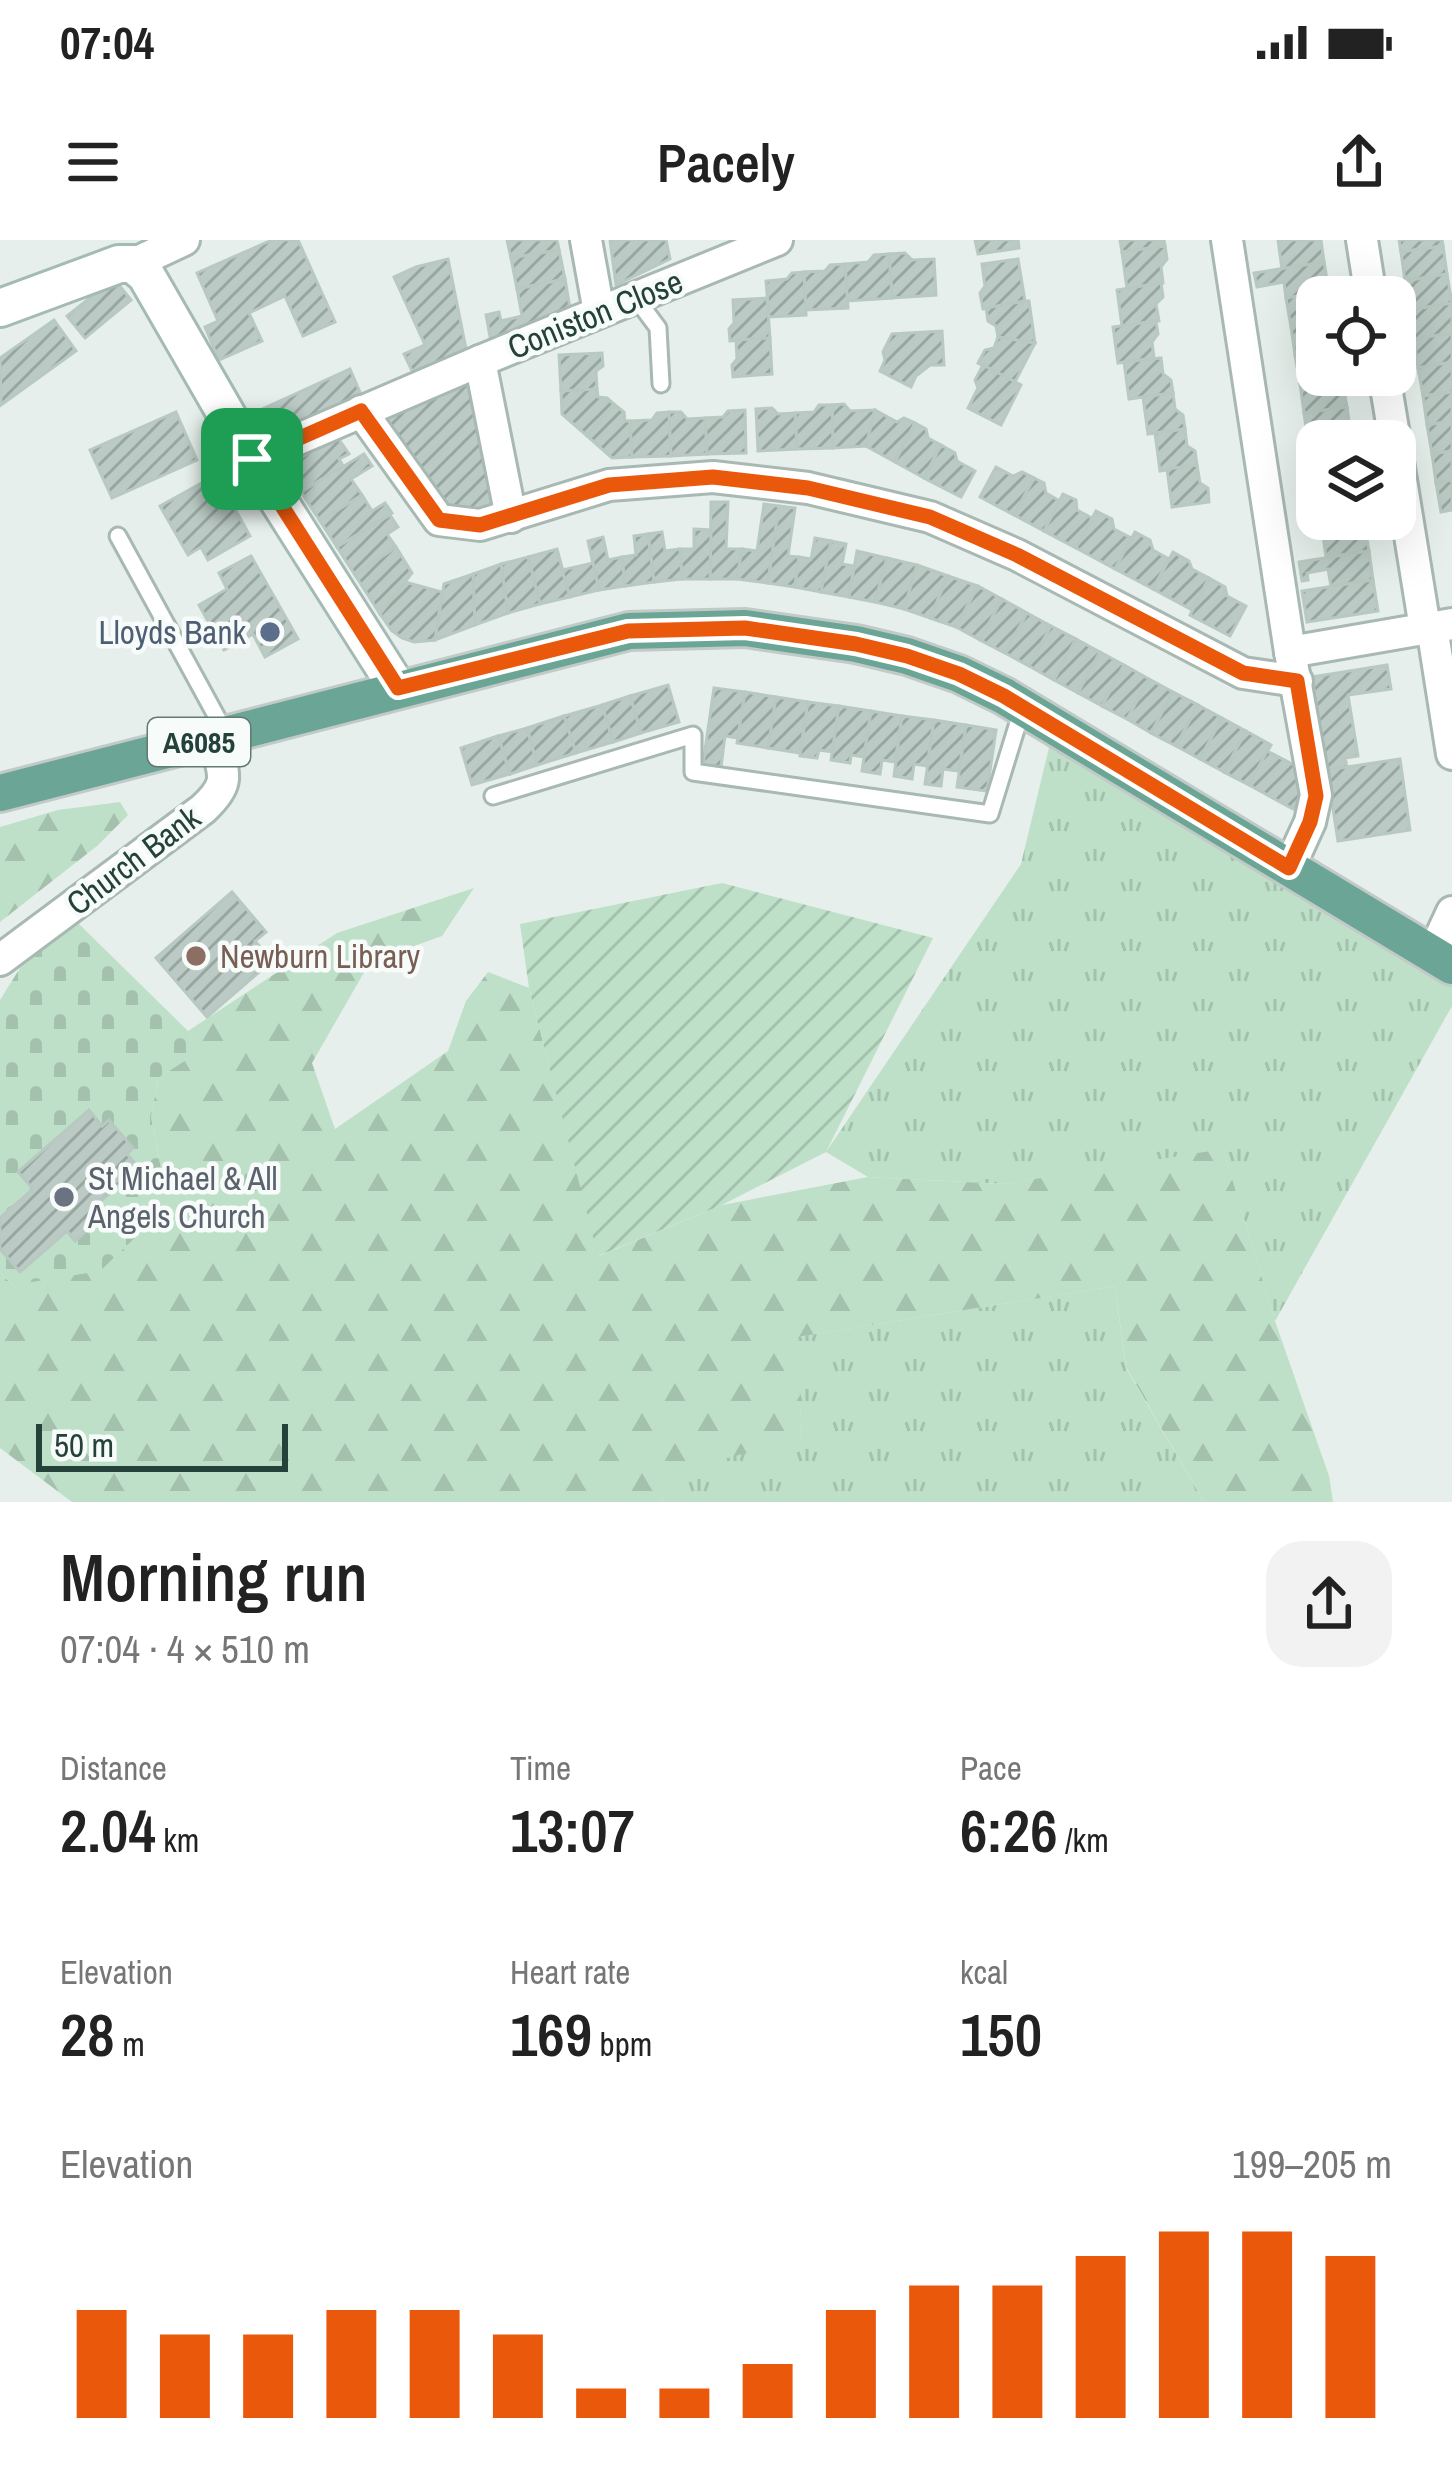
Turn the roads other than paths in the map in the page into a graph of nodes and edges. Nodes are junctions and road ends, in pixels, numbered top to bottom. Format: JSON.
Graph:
{"nodes":[{"id":1,"x":184,"y":240,"type":"edge"},
{"id":2,"x":586,"y":240,"type":"edge"},
{"id":3,"x":777,"y":240,"type":"edge"},
{"id":4,"x":1227,"y":240,"type":"edge"},
{"id":5,"x":1362,"y":240,"type":"edge"},
{"id":6,"x":133,"y":264,"type":"junction"},
{"id":7,"x":1368,"y":276,"type":"edge"},
{"id":8,"x":635,"y":297,"type":"junction"},
{"id":9,"x":0,"y":308,"type":"edge"},
{"id":10,"x":599,"y":312,"type":"junction"},
{"id":11,"x":480,"y":361,"type":"junction"},
{"id":12,"x":661,"y":384,"type":"dead end"},
{"id":13,"x":361,"y":411,"type":"junction"},
{"id":14,"x":252,"y":459,"type":"junction"},
{"id":15,"x":511,"y":517,"type":"junction"},
{"id":16,"x":118,"y":536,"type":"dead end"},
{"id":17,"x":1416,"y":536,"type":"edge"},
{"id":18,"x":1436,"y":626,"type":"edge"},
{"id":19,"x":1293,"y":667,"type":"junction"},
{"id":20,"x":398,"y":688,"type":"junction"},
{"id":21,"x":1023,"y":708,"type":"junction"},
{"id":22,"x":220,"y":737,"type":"junction"},
{"id":23,"x":1452,"y":754,"type":"edge"},
{"id":24,"x":0,"y":793,"type":"edge"},
{"id":25,"x":493,"y":796,"type":"dead end"},
{"id":26,"x":1289,"y":868,"type":"junction"},
{"id":27,"x":1452,"y":911,"type":"edge"},
{"id":28,"x":0,"y":960,"type":"edge"},
{"id":29,"x":1442,"y":960,"type":"edge"}],
"edges":[{"from":1,"to":6,"type":"street"},
{"from":2,"to":10,"type":"street"},
{"from":3,"to":8,"type":"street","name":"Coniston Close"},
{"from":4,"to":19,"type":"street"},
{"from":5,"to":7,"type":"street"},
{"from":6,"to":9,"type":"street"},
{"from":6,"to":14,"type":"street"},
{"from":8,"to":10,"type":"street","name":"Coniston Close"},
{"from":8,"to":12,"type":"lane"},
{"from":10,"to":11,"type":"street","name":"Coniston Close"},
{"from":11,"to":13,"type":"street","name":"Coniston Close"},
{"from":11,"to":15,"type":"street","name":"Coniston Close"},
{"from":13,"to":14,"type":"street","name":"Coniston Close"},
{"from":13,"to":15,"type":"street"},
{"from":14,"to":20,"type":"street"},
{"from":15,"to":19,"type":"street"},
{"from":16,"to":22,"type":"lane"},
{"from":17,"to":18,"type":"street"},
{"from":18,"to":19,"type":"street"},
{"from":18,"to":23,"type":"street"},
{"from":19,"to":26,"type":"street"},
{"from":20,"to":21,"type":"main road","number":"A6085"},
{"from":20,"to":22,"type":"main road","number":"A6085"},
{"from":21,"to":25,"type":"lane"},
{"from":21,"to":26,"type":"main road","number":"A6085"},
{"from":22,"to":24,"type":"main road","number":"A6085"},
{"from":22,"to":28,"type":"street","name":"Church Bank"},
{"from":26,"to":29,"type":"main road","number":"A6085"},
{"from":27,"to":29,"type":"street"}]}
